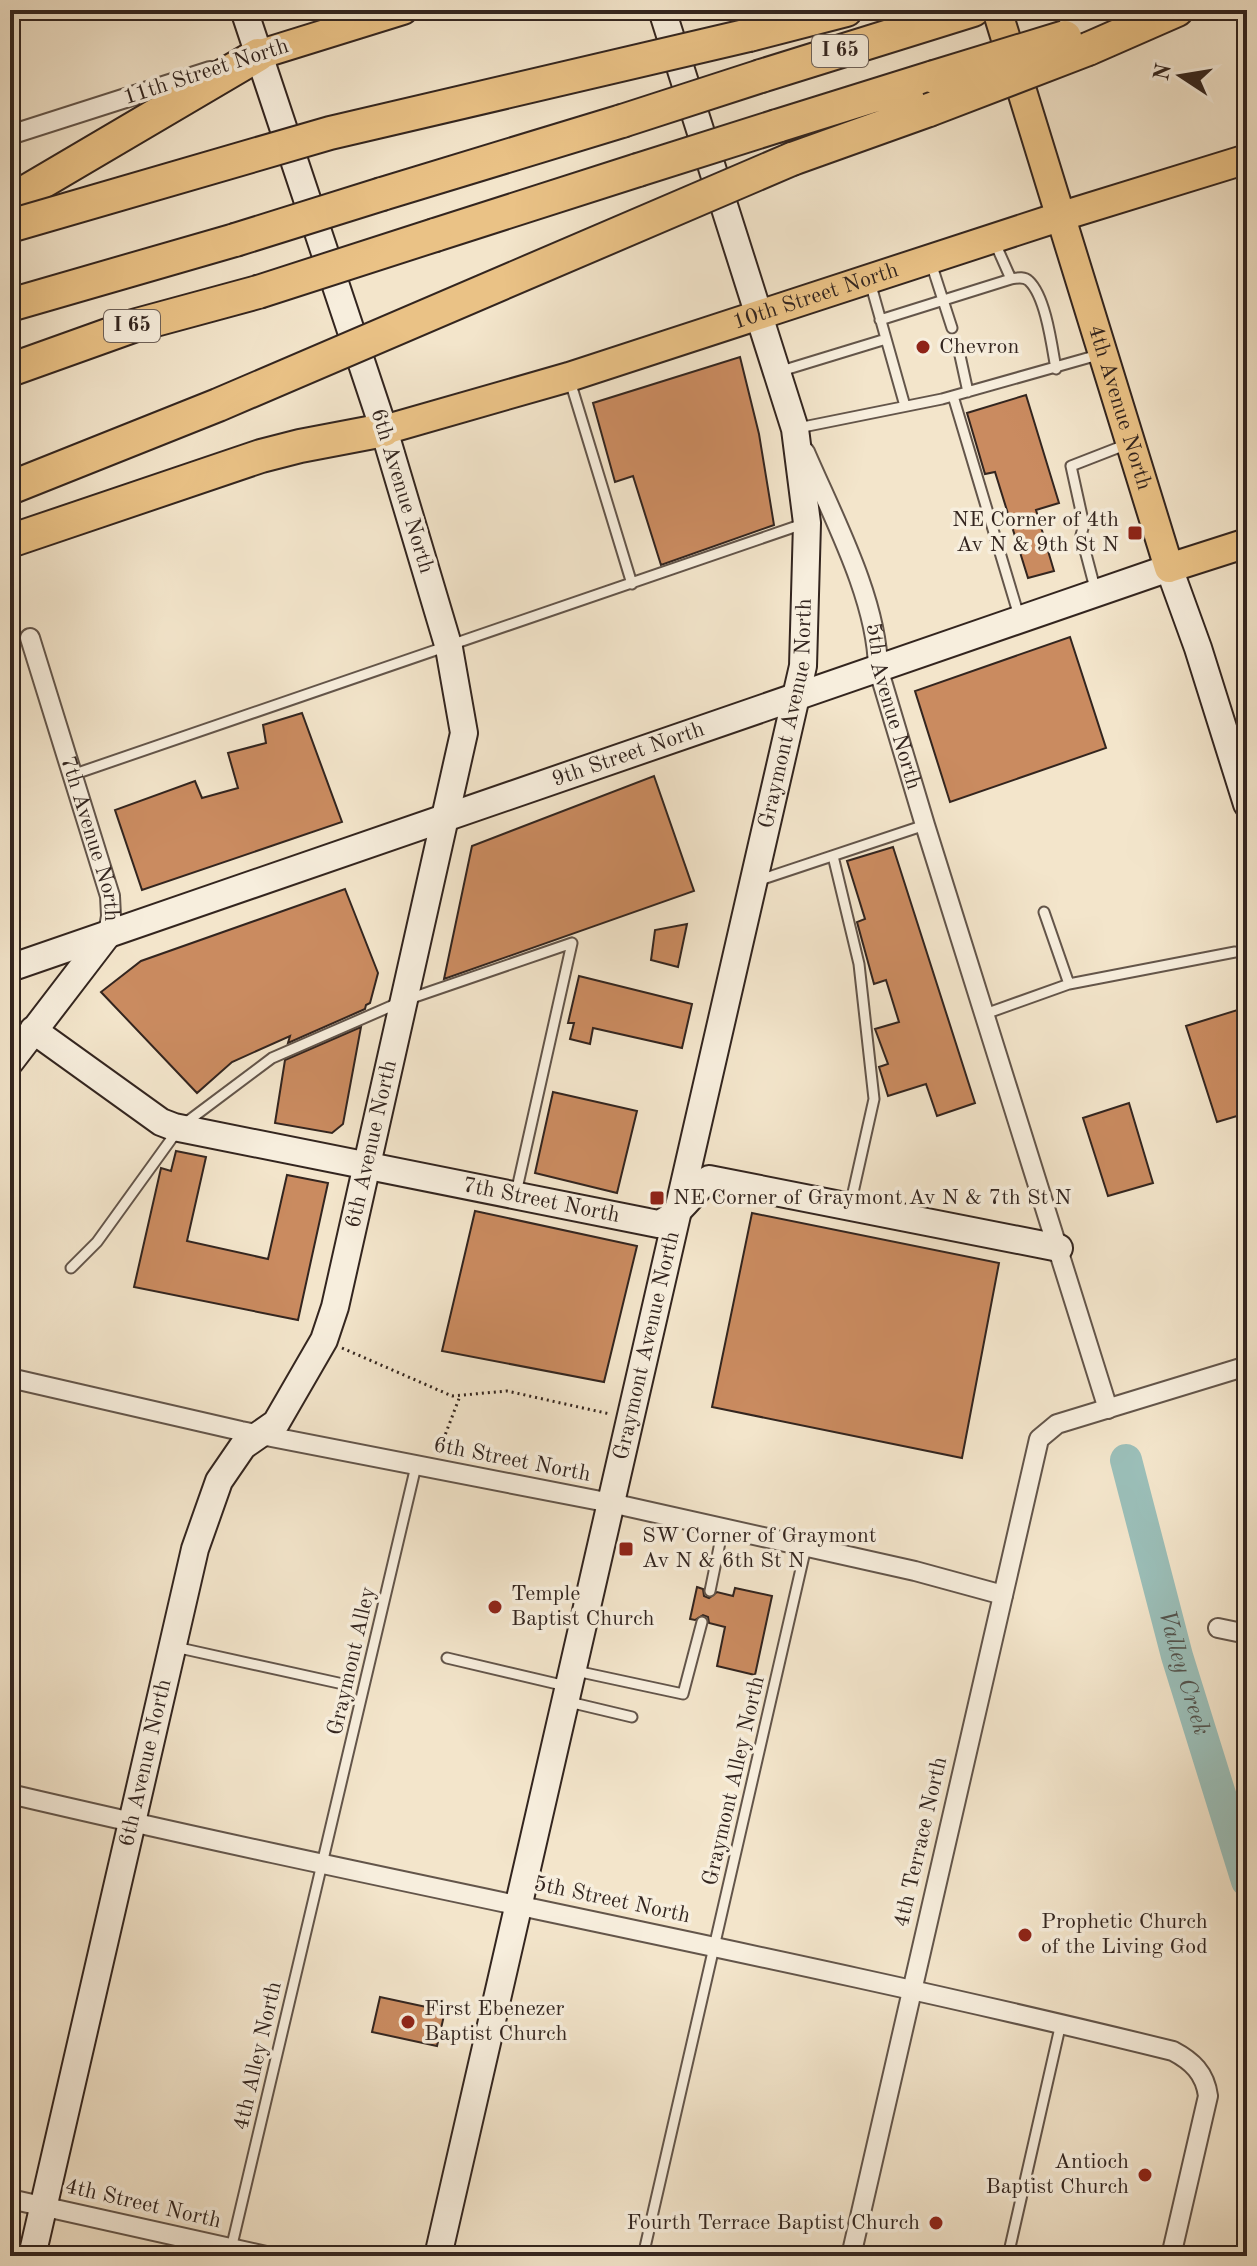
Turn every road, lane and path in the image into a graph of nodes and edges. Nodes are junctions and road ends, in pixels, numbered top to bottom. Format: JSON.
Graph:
{"nodes":[{"id":1,"x":244,"y":10,"type":"edge"},
{"id":2,"x":403,"y":10,"type":"edge"},
{"id":3,"x":662,"y":10,"type":"edge"},
{"id":4,"x":846,"y":10,"type":"edge"},
{"id":5,"x":973,"y":10,"type":"edge"},
{"id":6,"x":997,"y":10,"type":"edge"},
{"id":7,"x":1160,"y":10,"type":"edge"},
{"id":8,"x":1177,"y":10,"type":"edge"},
{"id":9,"x":1085,"y":41,"type":"junction"},
{"id":10,"x":258,"y":55,"type":"junction"},
{"id":11,"x":10,"y":135,"type":"edge"},
{"id":12,"x":1247,"y":159,"type":"edge"},
{"id":13,"x":10,"y":201,"type":"edge"},
{"id":14,"x":1059,"y":217,"type":"junction"},
{"id":15,"x":10,"y":226,"type":"edge"},
{"id":16,"x":993,"y":238,"type":"junction"},
{"id":17,"x":930,"y":259,"type":"junction"},
{"id":18,"x":870,"y":278,"type":"junction"},
{"id":19,"x":1011,"y":279,"type":"junction"},
{"id":20,"x":944,"y":301,"type":"junction"},
{"id":21,"x":10,"y":305,"type":"edge"},
{"id":22,"x":759,"y":314,"type":"junction"},
{"id":23,"x":880,"y":320,"type":"junction"},
{"id":24,"x":952,"y":328,"type":"dead end"},
{"id":25,"x":886,"y":339,"type":"junction"},
{"id":26,"x":959,"y":351,"type":"dead end"},
{"id":27,"x":1103,"y":354,"type":"junction"},
{"id":28,"x":1056,"y":369,"type":"junction"},
{"id":29,"x":10,"y":370,"type":"edge"},
{"id":30,"x":777,"y":372,"type":"junction"},
{"id":31,"x":569,"y":377,"type":"junction"},
{"id":32,"x":968,"y":392,"type":"junction"},
{"id":33,"x":953,"y":396,"type":"junction"},
{"id":34,"x":905,"y":406,"type":"junction"},
{"id":35,"x":795,"y":429,"type":"junction"},
{"id":36,"x":384,"y":430,"type":"junction"},
{"id":37,"x":1132,"y":443,"type":"junction"},
{"id":38,"x":10,"y":488,"type":"edge"},
{"id":39,"x":807,"y":523,"type":"junction"},
{"id":40,"x":10,"y":541,"type":"edge"},
{"id":41,"x":1247,"y":543,"type":"edge"},
{"id":42,"x":1169,"y":568,"type":"junction"},
{"id":43,"x":632,"y":584,"type":"junction"},
{"id":44,"x":1096,"y":592,"type":"junction"},
{"id":45,"x":1020,"y":619,"type":"junction"},
{"id":46,"x":30,"y":638,"type":"dead end"},
{"id":47,"x":449,"y":648,"type":"junction"},
{"id":48,"x":878,"y":668,"type":"junction"},
{"id":49,"x":796,"y":697,"type":"junction"},
{"id":50,"x":72,"y":775,"type":"junction"},
{"id":51,"x":1247,"y":804,"type":"edge"},
{"id":52,"x":446,"y":818,"type":"junction"},
{"id":53,"x":925,"y":825,"type":"junction"},
{"id":54,"x":833,"y":856,"type":"junction"},
{"id":55,"x":753,"y":882,"type":"junction"},
{"id":56,"x":1044,"y":912,"type":"dead end"},
{"id":57,"x":108,"y":934,"type":"junction"},
{"id":58,"x":1235,"y":952,"type":"dead end"},
{"id":59,"x":10,"y":968,"type":"edge"},
{"id":60,"x":1069,"y":984,"type":"junction"},
{"id":61,"x":403,"y":1001,"type":"junction"},
{"id":62,"x":985,"y":1014,"type":"junction"},
{"id":63,"x":33,"y":1030,"type":"junction"},
{"id":64,"x":10,"y":1062,"type":"edge"},
{"id":65,"x":180,"y":1127,"type":"junction"},
{"id":66,"x":367,"y":1165,"type":"junction"},
{"id":67,"x":516,"y":1196,"type":"junction"},
{"id":68,"x":849,"y":1209,"type":"junction"},
{"id":69,"x":678,"y":1211,"type":"junction"},
{"id":70,"x":1059,"y":1248,"type":"junction"},
{"id":71,"x":71,"y":1268,"type":"dead end"},
{"id":72,"x":324,"y":1340,"type":"junction"},
{"id":73,"x":1247,"y":1366,"type":"edge"},
{"id":74,"x":12,"y":1378,"type":"edge"},
{"id":75,"x":460,"y":1396,"type":"junction"},
{"id":76,"x":10,"y":1398,"type":"edge"},
{"id":77,"x":1108,"y":1409,"type":"junction"},
{"id":78,"x":630,"y":1419,"type":"junction"},
{"id":79,"x":259,"y":1434,"type":"junction"},
{"id":80,"x":425,"y":1468,"type":"junction"},
{"id":81,"x":611,"y":1503,"type":"junction"},
{"id":82,"x":723,"y":1528,"type":"junction"},
{"id":83,"x":806,"y":1547,"type":"junction"},
{"id":84,"x":710,"y":1591,"type":"dead end"},
{"id":85,"x":1003,"y":1595,"type":"junction"},
{"id":86,"x":702,"y":1622,"type":"dead end"},
{"id":87,"x":1218,"y":1628,"type":"dead end"},
{"id":88,"x":1247,"y":1634,"type":"edge"},
{"id":89,"x":172,"y":1646,"type":"junction"},
{"id":90,"x":447,"y":1658,"type":"dead end"},
{"id":91,"x":343,"y":1684,"type":"dead end"},
{"id":92,"x":569,"y":1686,"type":"junction"},
{"id":93,"x":632,"y":1717,"type":"dead end"},
{"id":94,"x":10,"y":1794,"type":"edge"},
{"id":95,"x":131,"y":1823,"type":"junction"},
{"id":96,"x":322,"y":1864,"type":"junction"},
{"id":97,"x":519,"y":1904,"type":"junction"},
{"id":98,"x":714,"y":1946,"type":"junction"},
{"id":99,"x":912,"y":1990,"type":"junction"},
{"id":100,"x":1061,"y":2023,"type":"junction"},
{"id":101,"x":10,"y":2199,"type":"edge"},
{"id":102,"x":43,"y":2206,"type":"junction"},
{"id":103,"x":230,"y":2252,"type":"edge"},
{"id":104,"x":32,"y":2256,"type":"edge"},
{"id":105,"x":266,"y":2256,"type":"edge"},
{"id":106,"x":438,"y":2256,"type":"edge"},
{"id":107,"x":643,"y":2256,"type":"edge"},
{"id":108,"x":851,"y":2256,"type":"edge"},
{"id":109,"x":1008,"y":2256,"type":"edge"},
{"id":110,"x":1171,"y":2256,"type":"edge"}],
"edges":[{"from":1,"to":10,"type":"main road","name":"6th Avenue North"},
{"from":2,"to":10,"type":"main road","name":"11th Street North"},
{"from":3,"to":22,"type":"main road","name":"5th Avenue North"},
{"from":4,"to":15,"type":"highway","bridge":true},
{"from":5,"to":21,"type":"highway","number":"I 65","bridge":true},
{"from":6,"to":14,"type":"main road","name":"4th Avenue North"},
{"from":7,"to":9,"type":"highway","number":"I 65"},
{"from":8,"to":9,"type":"highway"},
{"from":9,"to":29,"type":"highway","number":"I 65","bridge":true},
{"from":9,"to":38,"type":"highway","bridge":true},
{"from":10,"to":11,"type":"street","name":"11th Street North"},
{"from":10,"to":13,"type":"highway"},
{"from":10,"to":36,"type":"main road","name":"6th Avenue North"},
{"from":12,"to":14,"type":"main road","name":"10th Street North"},
{"from":14,"to":16,"type":"main road","name":"10th Street North"},
{"from":14,"to":27,"type":"main road","name":"4th Avenue North"},
{"from":16,"to":17,"type":"main road","name":"10th Street North"},
{"from":16,"to":19,"type":"lane"},
{"from":17,"to":18,"type":"main road","name":"10th Street North"},
{"from":17,"to":20,"type":"lane"},
{"from":18,"to":22,"type":"main road","name":"10th Street North"},
{"from":18,"to":23,"type":"lane"},
{"from":19,"to":20,"type":"lane"},
{"from":19,"to":28,"type":"lane"},
{"from":20,"to":23,"type":"lane"},
{"from":20,"to":24,"type":"lane"},
{"from":22,"to":30,"type":"main road","name":"5th Avenue North"},
{"from":22,"to":31,"type":"main road","name":"10th Street North"},
{"from":23,"to":25,"type":"lane"},
{"from":25,"to":30,"type":"lane"},
{"from":25,"to":34,"type":"lane"},
{"from":26,"to":32,"type":"lane"},
{"from":27,"to":28,"type":"lane"},
{"from":27,"to":37,"type":"main road","name":"4th Avenue North"},
{"from":28,"to":32,"type":"lane"},
{"from":30,"to":35,"type":"main road","name":"5th Avenue North"},
{"from":31,"to":36,"type":"main road","name":"10th Street North"},
{"from":31,"to":43,"type":"lane"},
{"from":32,"to":33,"type":"lane"},
{"from":33,"to":34,"type":"lane"},
{"from":33,"to":45,"type":"lane"},
{"from":34,"to":35,"type":"lane"},
{"from":35,"to":39,"type":"main road","name":"Graymont Avenue North"},
{"from":35,"to":48,"type":"street","name":"5th Avenue North"},
{"from":36,"to":40,"type":"highway"},
{"from":36,"to":47,"type":"main road","name":"6th Avenue North"},
{"from":37,"to":42,"type":"main road","name":"4th Avenue North"},
{"from":37,"to":44,"type":"lane"},
{"from":39,"to":43,"type":"lane"},
{"from":39,"to":49,"type":"main road","name":"Graymont Avenue North"},
{"from":41,"to":42,"type":"main road","name":"9th Street North"},
{"from":42,"to":44,"type":"main road","name":"9th Street North"},
{"from":42,"to":51,"type":"main road","name":"4th Avenue North"},
{"from":43,"to":47,"type":"lane"},
{"from":44,"to":45,"type":"main road","name":"9th Street North"},
{"from":45,"to":48,"type":"main road","name":"9th Street North"},
{"from":46,"to":50,"type":"street","name":"7th Avenue North"},
{"from":47,"to":50,"type":"lane"},
{"from":47,"to":52,"type":"main road","name":"6th Avenue North"},
{"from":48,"to":49,"type":"main road","name":"9th Street North"},
{"from":48,"to":53,"type":"street","name":"5th Avenue North"},
{"from":49,"to":52,"type":"main road","name":"9th Street North"},
{"from":49,"to":55,"type":"main road","name":"Graymont Avenue North"},
{"from":50,"to":57,"type":"street","name":"7th Avenue North"},
{"from":52,"to":57,"type":"main road","name":"9th Street North"},
{"from":52,"to":61,"type":"main road","name":"6th Avenue North"},
{"from":53,"to":54,"type":"lane"},
{"from":53,"to":62,"type":"street","name":"5th Avenue North"},
{"from":54,"to":55,"type":"lane"},
{"from":54,"to":68,"type":"lane"},
{"from":55,"to":69,"type":"main road","name":"Graymont Avenue North"},
{"from":56,"to":60,"type":"lane"},
{"from":57,"to":59,"type":"main road","name":"9th Street North"},
{"from":57,"to":63,"type":"main road","name":"7th Avenue North"},
{"from":58,"to":60,"type":"lane"},
{"from":60,"to":62,"type":"lane"},
{"from":61,"to":65,"type":"lane"},
{"from":61,"to":66,"type":"main road","name":"6th Avenue North"},
{"from":61,"to":67,"type":"lane"},
{"from":62,"to":70,"type":"street","name":"5th Avenue North"},
{"from":63,"to":64,"type":"main road","name":"7th Avenue North"},
{"from":63,"to":65,"type":"main road","name":"7th Street North"},
{"from":65,"to":66,"type":"main road","name":"7th Street North"},
{"from":65,"to":71,"type":"lane"},
{"from":66,"to":67,"type":"main road","name":"7th Street North"},
{"from":66,"to":72,"type":"main road","name":"6th Avenue North"},
{"from":67,"to":69,"type":"main road","name":"7th Street North"},
{"from":68,"to":69,"type":"main road"},
{"from":68,"to":70,"type":"main road"},
{"from":69,"to":78,"type":"main road","name":"Graymont Avenue North"},
{"from":70,"to":77,"type":"street","name":"5th Avenue North"},
{"from":72,"to":75,"type":"path"},
{"from":72,"to":79,"type":"main road","name":"6th Avenue North"},
{"from":73,"to":77,"type":"street"},
{"from":74,"to":76,"type":"lane"},
{"from":74,"to":79,"type":"street","name":"6th Street North"},
{"from":75,"to":78,"type":"path"},
{"from":75,"to":80,"type":"path"},
{"from":77,"to":85,"type":"street","name":"4th Terrace North"},
{"from":78,"to":81,"type":"main road","name":"Graymont Avenue North"},
{"from":79,"to":80,"type":"street","name":"6th Street North"},
{"from":79,"to":89,"type":"main road","name":"6th Avenue North"},
{"from":80,"to":81,"type":"street","name":"6th Street North"},
{"from":80,"to":96,"type":"lane","name":"Graymont Alley"},
{"from":81,"to":82,"type":"street","name":"6th Street North"},
{"from":81,"to":92,"type":"main road","name":"Graymont Avenue North"},
{"from":82,"to":83,"type":"street","name":"6th Street North"},
{"from":82,"to":84,"type":"lane"},
{"from":83,"to":85,"type":"street","name":"6th Street North"},
{"from":83,"to":98,"type":"lane","name":"Graymont Alley North"},
{"from":85,"to":99,"type":"street","name":"4th Terrace North"},
{"from":86,"to":92,"type":"lane"},
{"from":87,"to":88,"type":"street"},
{"from":89,"to":91,"type":"lane"},
{"from":89,"to":95,"type":"main road","name":"6th Avenue North"},
{"from":90,"to":92,"type":"lane"},
{"from":92,"to":93,"type":"lane"},
{"from":92,"to":97,"type":"main road","name":"Graymont Avenue North"},
{"from":94,"to":95,"type":"street","name":"5th Street North"},
{"from":95,"to":96,"type":"street","name":"5th Street North"},
{"from":95,"to":102,"type":"main road","name":"6th Avenue North"},
{"from":96,"to":97,"type":"street","name":"5th Street North"},
{"from":96,"to":103,"type":"lane","name":"4th Alley North"},
{"from":97,"to":98,"type":"street","name":"5th Street North"},
{"from":97,"to":106,"type":"main road","name":"Graymont Avenue North"},
{"from":98,"to":99,"type":"street","name":"5th Street North"},
{"from":98,"to":107,"type":"lane","name":"Graymont Alley North"},
{"from":99,"to":100,"type":"street","name":"5th Street North"},
{"from":99,"to":108,"type":"street","name":"4th Terrace North"},
{"from":100,"to":109,"type":"lane"},
{"from":100,"to":110,"type":"street","name":"5th Street North"},
{"from":101,"to":102,"type":"street","name":"4th Street North"},
{"from":102,"to":103,"type":"street","name":"4th Street North"},
{"from":102,"to":104,"type":"main road","name":"6th Avenue North"},
{"from":103,"to":105,"type":"street","name":"4th Street North"}]}
